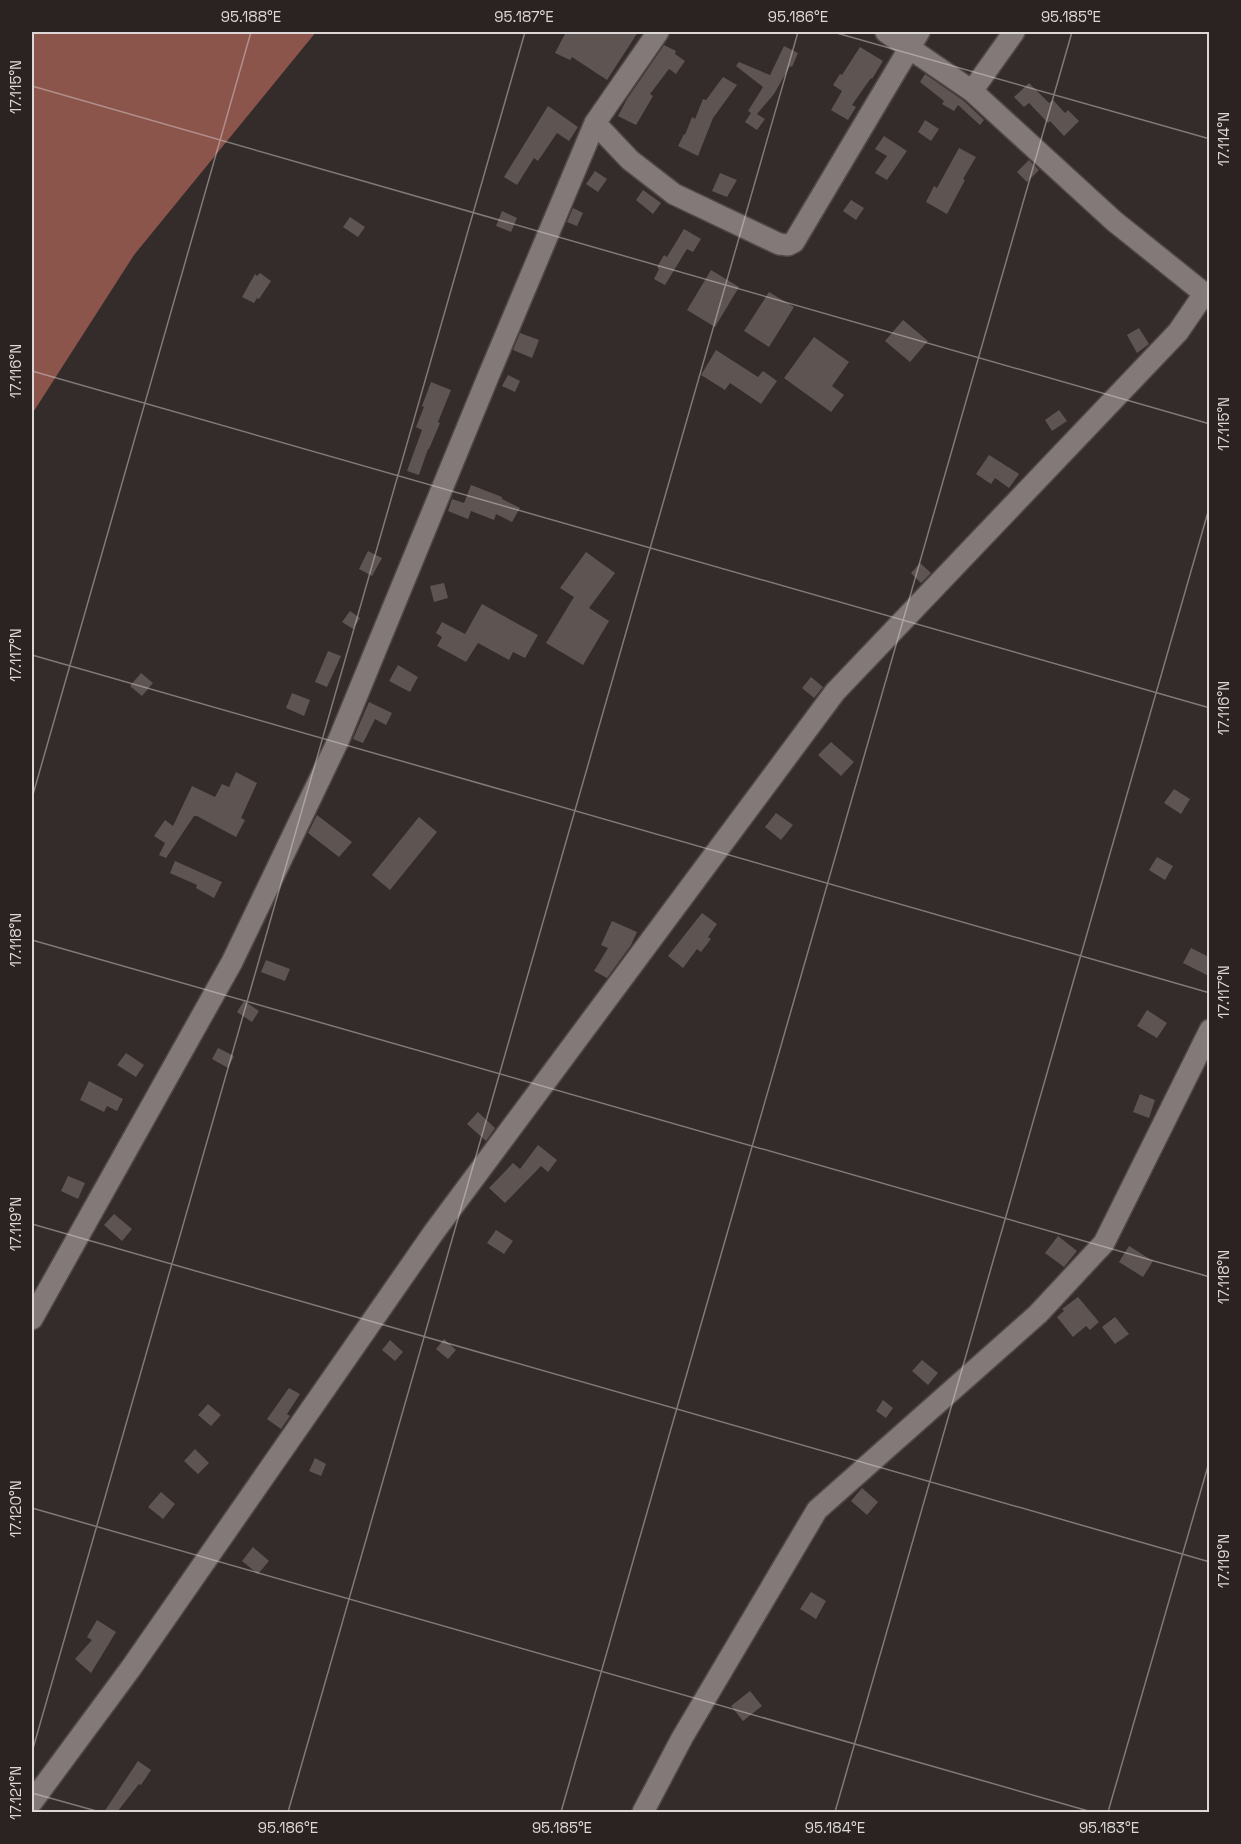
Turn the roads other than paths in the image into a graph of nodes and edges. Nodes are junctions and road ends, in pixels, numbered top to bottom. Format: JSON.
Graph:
{"nodes":[{"id":1,"x":658,"y":32,"type":"edge"},
{"id":2,"x":886,"y":32,"type":"edge"},
{"id":3,"x":1014,"y":32,"type":"edge"},
{"id":4,"x":914,"y":40,"type":"edge"},
{"id":5,"x":972,"y":91,"type":"junction"},
{"id":6,"x":595,"y":123,"type":"junction"},
{"id":7,"x":1207,"y":296,"type":"edge"},
{"id":8,"x":1209,"y":1030,"type":"edge"},
{"id":9,"x":32,"y":1319,"type":"edge"},
{"id":10,"x":32,"y":1802,"type":"edge"},
{"id":11,"x":643,"y":1812,"type":"edge"}],
"edges":[{"from":1,"to":6,"type":"street"},
{"from":2,"to":4,"type":"street"},
{"from":3,"to":5,"type":"street"},
{"from":4,"to":5,"type":"street"},
{"from":4,"to":6,"type":"street"},
{"from":5,"to":7,"type":"street"},
{"from":6,"to":9,"type":"street"},
{"from":7,"to":10,"type":"street"},
{"from":8,"to":11,"type":"street"}]}
